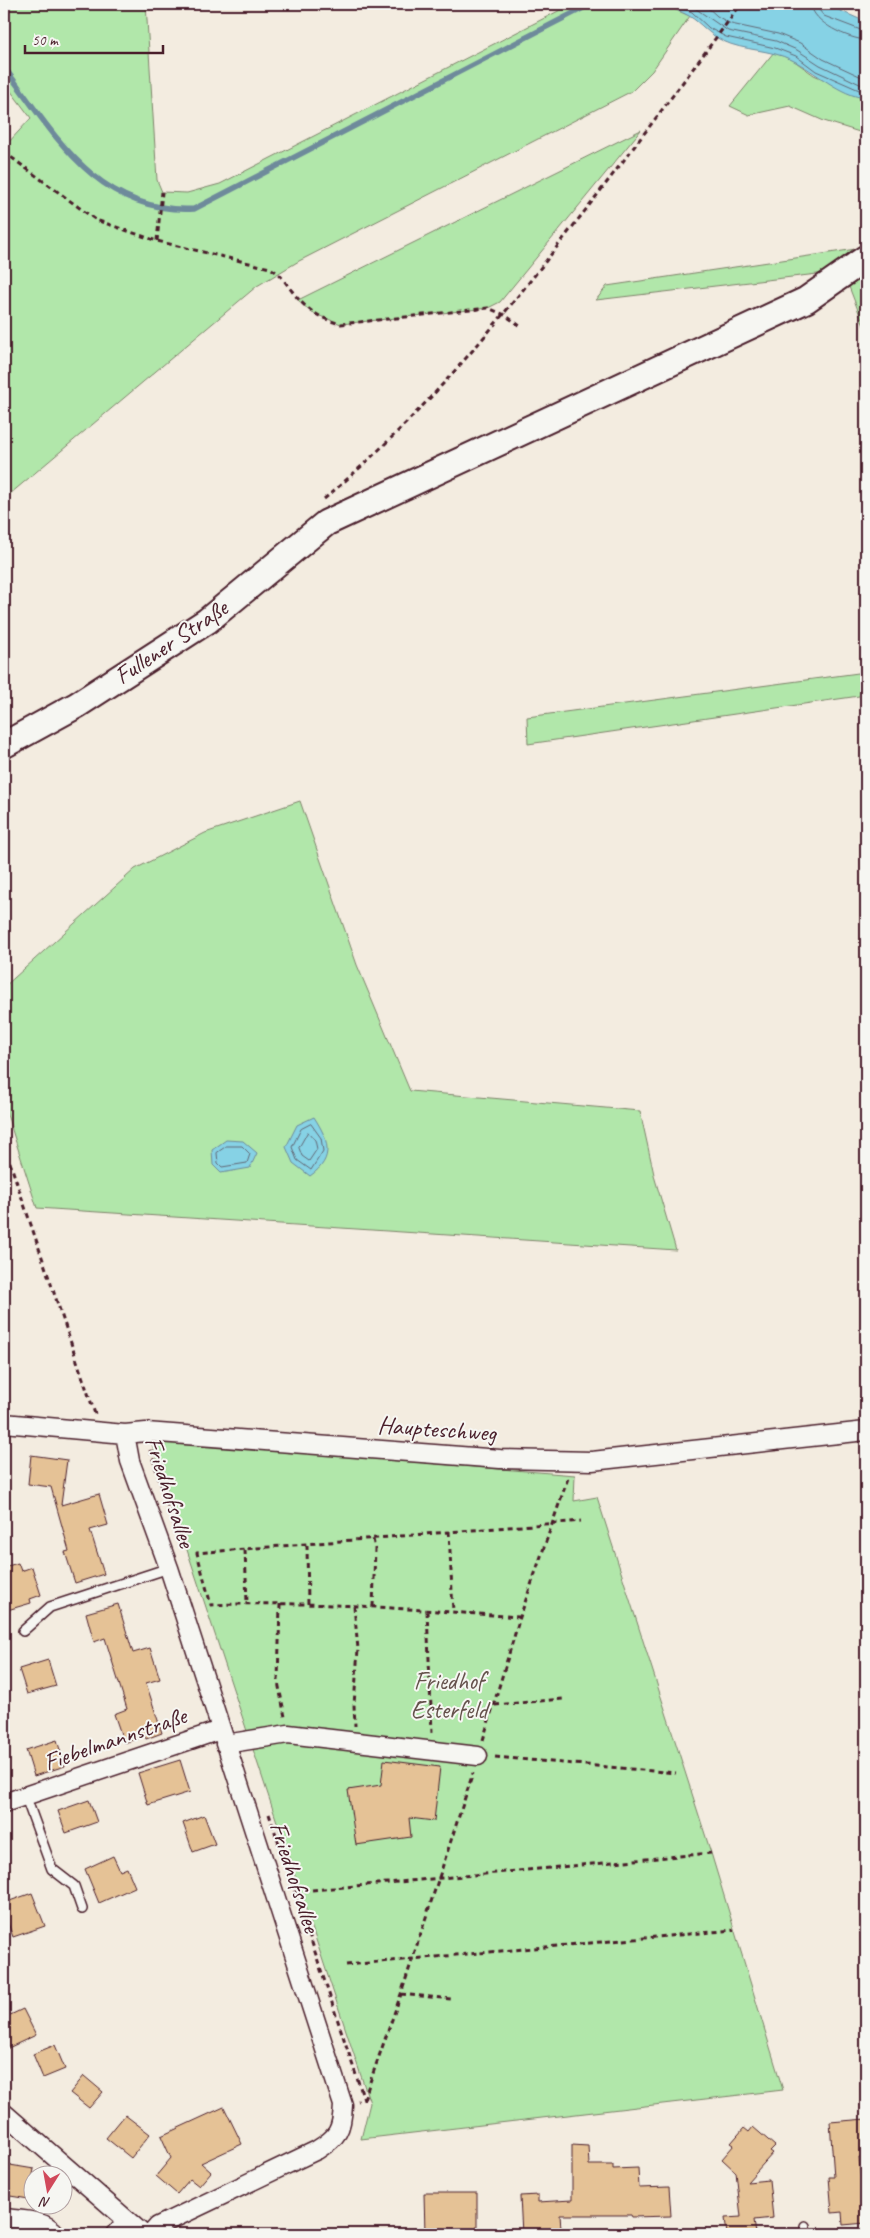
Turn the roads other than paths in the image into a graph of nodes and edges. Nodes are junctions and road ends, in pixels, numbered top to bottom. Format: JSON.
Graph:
{"nodes":[{"id":1,"x":866,"y":258,"type":"edge"},
{"id":2,"x":4,"y":745,"type":"edge"},
{"id":3,"x":4,"y":1423,"type":"edge"},
{"id":4,"x":866,"y":1431,"type":"edge"},
{"id":5,"x":125,"y":1434,"type":"junction"},
{"id":6,"x":169,"y":1568,"type":"junction"},
{"id":7,"x":23,"y":1631,"type":"dead end"},
{"id":8,"x":223,"y":1737,"type":"junction"},
{"id":9,"x":478,"y":1756,"type":"road end"},
{"id":10,"x":25,"y":1795,"type":"junction"},
{"id":11,"x":4,"y":1803,"type":"edge"},
{"id":12,"x":82,"y":1908,"type":"dead end"},
{"id":13,"x":4,"y":2113,"type":"edge"},
{"id":14,"x":4,"y":2218,"type":"edge"},
{"id":15,"x":127,"y":2221,"type":"junction"},
{"id":16,"x":56,"y":2234,"type":"edge"},
{"id":17,"x":115,"y":2234,"type":"edge"},
{"id":18,"x":143,"y":2234,"type":"edge"},
{"id":19,"x":151,"y":2234,"type":"edge"}],
"edges":[{"from":1,"to":2,"type":"main road","name":"Fullener Straße"},
{"from":3,"to":5,"type":"street","name":"Haupteschweg"},
{"from":4,"to":5,"type":"street","name":"Haupteschweg"},
{"from":5,"to":6,"type":"street","name":"Friedhofsallee"},
{"from":6,"to":7,"type":"lane"},
{"from":6,"to":8,"type":"street","name":"Friedhofsallee"},
{"from":8,"to":9,"type":"street","name":"Fiebelmannstraße"},
{"from":8,"to":10,"type":"street","name":"Fiebelmannstraße"},
{"from":8,"to":19,"type":"street","name":"Friedhofsallee"},
{"from":10,"to":11,"type":"street","name":"Fiebelmannstraße"},
{"from":10,"to":12,"type":"lane","name":"Fiebelmannstraße"},
{"from":13,"to":15,"type":"street"},
{"from":14,"to":16,"type":"street"},
{"from":15,"to":17,"type":"street"},
{"from":15,"to":18,"type":"street"}]}
